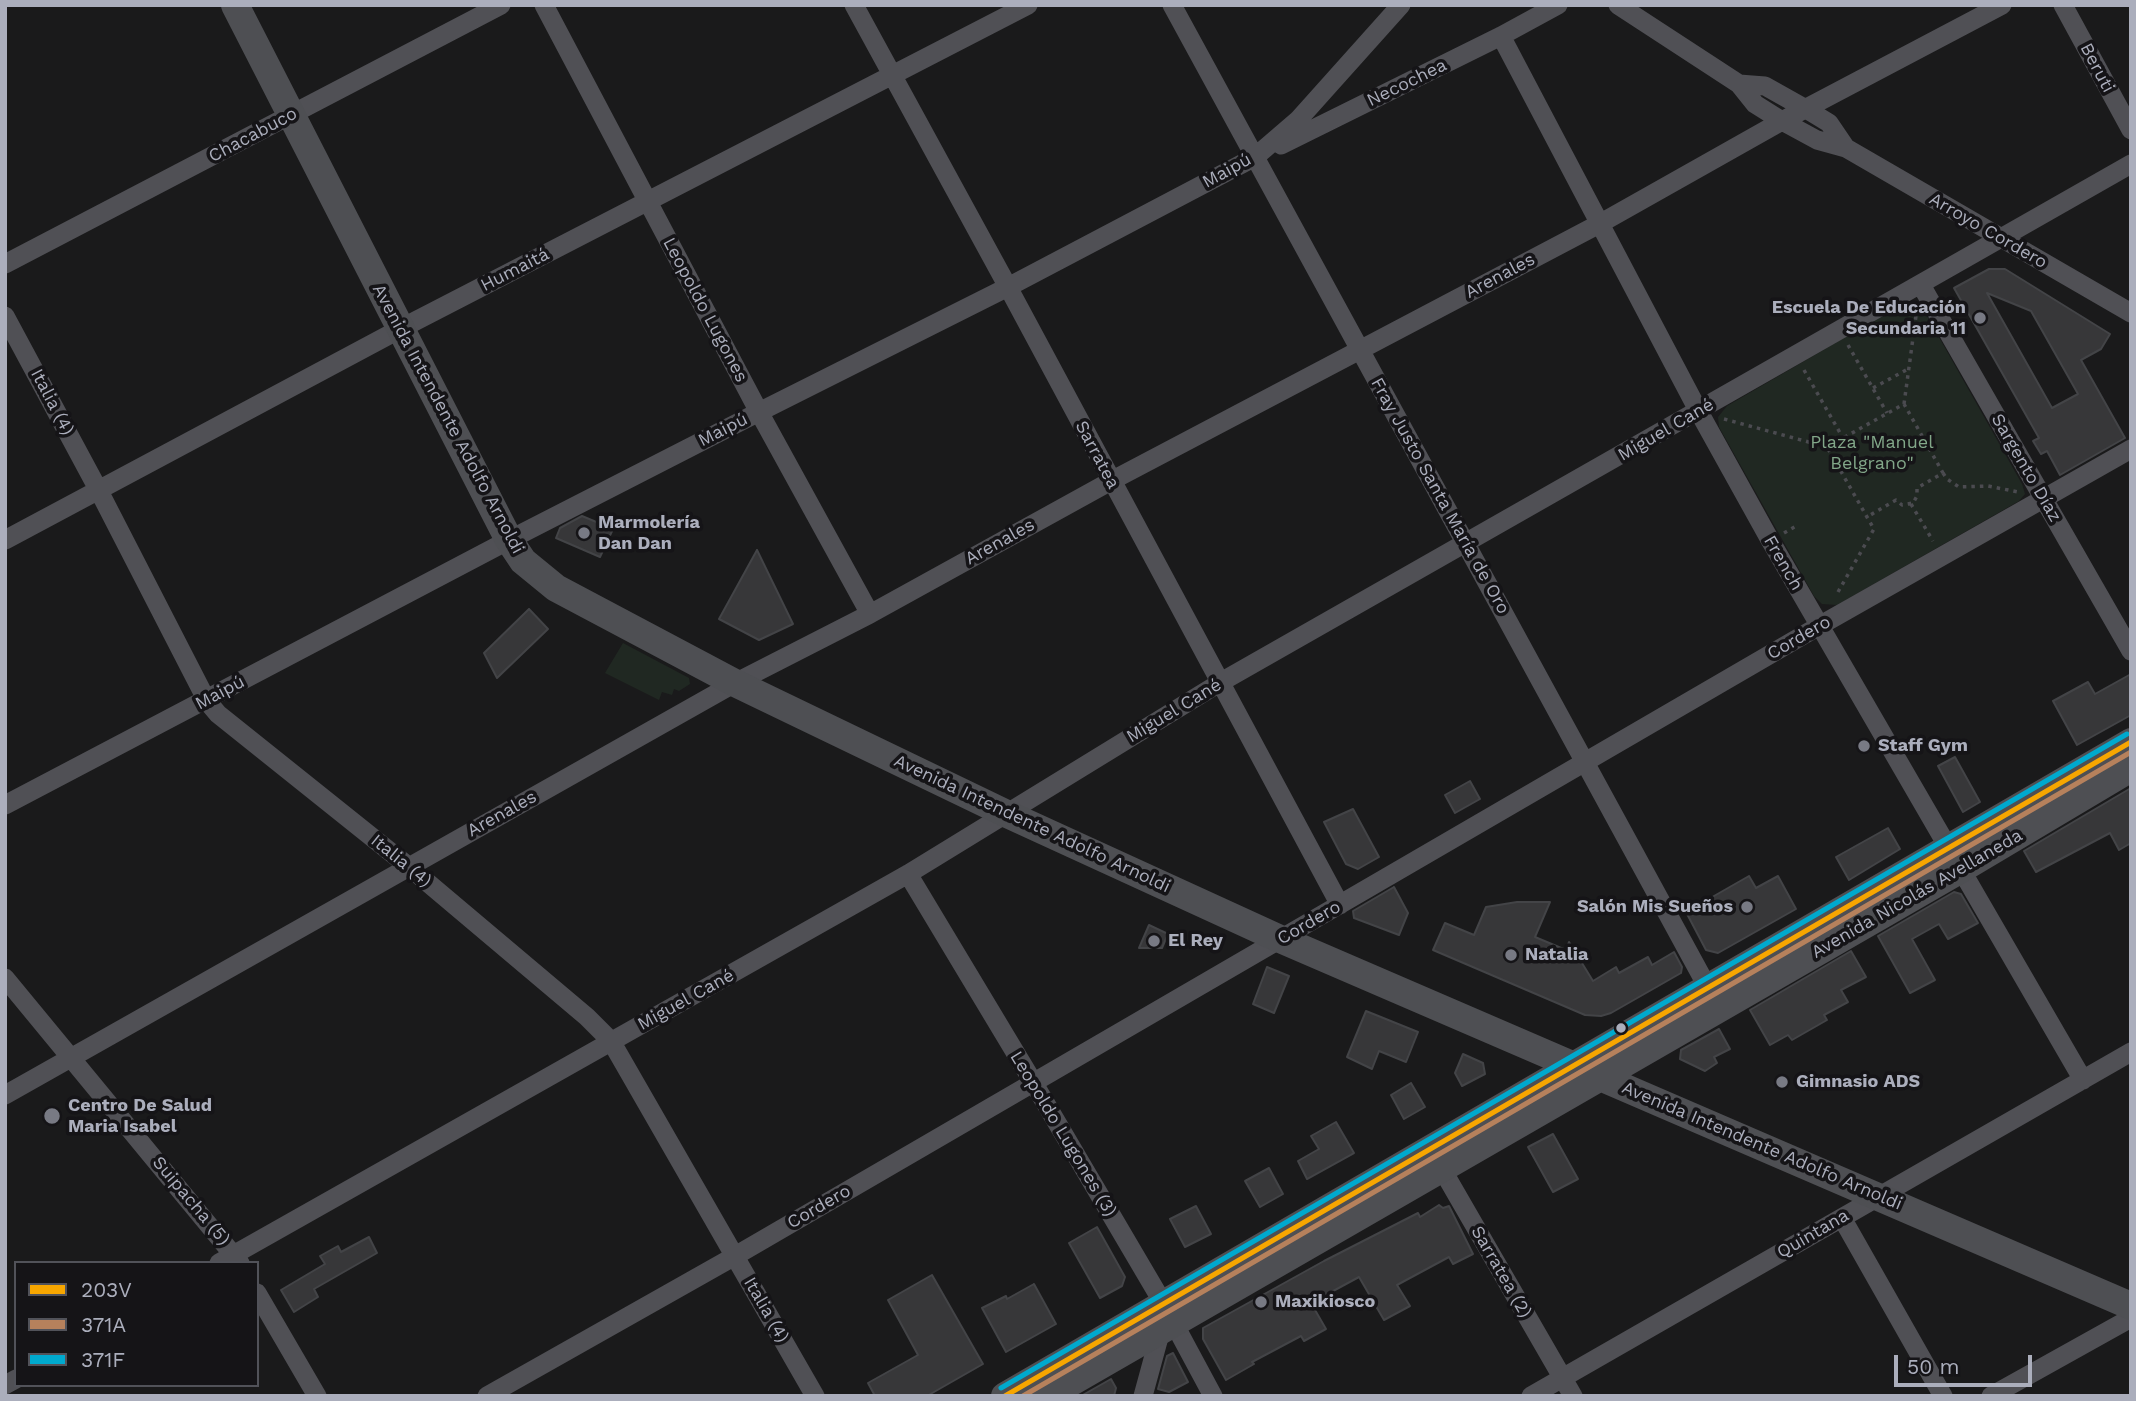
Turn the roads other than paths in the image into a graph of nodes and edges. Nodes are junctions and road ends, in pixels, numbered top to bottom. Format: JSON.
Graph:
{"nodes":[{"id":1,"x":235,"y":5,"type":"edge"},
{"id":2,"x":501,"y":5,"type":"edge"},
{"id":3,"x":544,"y":5,"type":"edge"},
{"id":4,"x":854,"y":5,"type":"edge"},
{"id":5,"x":1028,"y":5,"type":"edge"},
{"id":6,"x":1172,"y":5,"type":"edge"},
{"id":7,"x":1401,"y":5,"type":"edge"},
{"id":8,"x":1558,"y":5,"type":"edge"},
{"id":9,"x":1618,"y":5,"type":"edge"},
{"id":10,"x":2002,"y":5,"type":"edge"},
{"id":11,"x":2063,"y":5,"type":"edge"},
{"id":12,"x":1501,"y":36,"type":"junction"},
{"id":13,"x":891,"y":76,"type":"junction"},
{"id":14,"x":1739,"y":84,"type":"junction"},
{"id":15,"x":1806,"y":109,"type":"junction"},
{"id":16,"x":292,"y":115,"type":"junction"},
{"id":17,"x":1782,"y":121,"type":"junction"},
{"id":18,"x":2131,"y":130,"type":"edge"},
{"id":19,"x":1846,"y":148,"type":"junction"},
{"id":20,"x":1255,"y":157,"type":"junction"},
{"id":21,"x":2131,"y":164,"type":"edge"},
{"id":22,"x":649,"y":202,"type":"junction"},
{"id":23,"x":1601,"y":223,"type":"junction"},
{"id":24,"x":2000,"y":239,"type":"junction"},
{"id":25,"x":5,"y":264,"type":"edge"},
{"id":26,"x":1921,"y":285,"type":"junction"},
{"id":27,"x":1008,"y":287,"type":"junction"},
{"id":28,"x":2131,"y":313,"type":"edge"},
{"id":29,"x":5,"y":316,"type":"edge"},
{"id":30,"x":400,"y":329,"type":"junction"},
{"id":31,"x":1360,"y":351,"type":"junction"},
{"id":32,"x":759,"y":412,"type":"junction"},
{"id":33,"x":1699,"y":412,"type":"junction"},
{"id":34,"x":2131,"y":449,"type":"edge"},
{"id":35,"x":1111,"y":481,"type":"junction"},
{"id":36,"x":99,"y":492,"type":"junction"},
{"id":37,"x":2044,"y":499,"type":"junction"},
{"id":38,"x":5,"y":540,"type":"edge"},
{"id":39,"x":509,"y":540,"type":"junction"},
{"id":40,"x":1467,"y":543,"type":"junction"},
{"id":41,"x":870,"y":614,"type":"junction"},
{"id":42,"x":1819,"y":626,"type":"junction"},
{"id":43,"x":2131,"y":651,"type":"edge"},
{"id":44,"x":1221,"y":682,"type":"junction"},
{"id":45,"x":735,"y":683,"type":"junction"},
{"id":46,"x":207,"y":701,"type":"junction"},
{"id":47,"x":2131,"y":741,"type":"edge"},
{"id":48,"x":1586,"y":763,"type":"junction"},
{"id":49,"x":2131,"y":768,"type":"edge"},
{"id":50,"x":5,"y":806,"type":"edge"},
{"id":51,"x":1007,"y":814,"type":"junction"},
{"id":52,"x":1954,"y":859,"type":"junction"},
{"id":53,"x":408,"y":866,"type":"junction"},
{"id":54,"x":908,"y":874,"type":"junction"},
{"id":55,"x":1340,"y":905,"type":"junction"},
{"id":56,"x":1280,"y":939,"type":"junction"},
{"id":57,"x":5,"y":978,"type":"edge"},
{"id":58,"x":1708,"y":988,"type":"junction"},
{"id":59,"x":611,"y":1041,"type":"junction"},
{"id":60,"x":2131,"y":1052,"type":"edge"},
{"id":61,"x":71,"y":1057,"type":"junction"},
{"id":62,"x":1574,"y":1066,"type":"junction"},
{"id":63,"x":1600,"y":1077,"type":"junction"},
{"id":64,"x":2083,"y":1080,"type":"junction"},
{"id":65,"x":1033,"y":1082,"type":"junction"},
{"id":66,"x":5,"y":1095,"type":"edge"},
{"id":67,"x":1435,"y":1158,"type":"junction"},
{"id":68,"x":1879,"y":1197,"type":"junction"},
{"id":69,"x":1842,"y":1218,"type":"junction"},
{"id":70,"x":735,"y":1256,"type":"junction"},
{"id":71,"x":231,"y":1260,"type":"edge"},
{"id":72,"x":259,"y":1296,"type":"edge"},
{"id":73,"x":2131,"y":1306,"type":"edge"},
{"id":74,"x":2131,"y":1318,"type":"edge"},
{"id":75,"x":1166,"y":1319,"type":"junction"},
{"id":76,"x":1563,"y":1378,"type":"junction"},
{"id":77,"x":317,"y":1396,"type":"edge"},
{"id":78,"x":487,"y":1396,"type":"edge"},
{"id":79,"x":815,"y":1396,"type":"edge"},
{"id":80,"x":1005,"y":1396,"type":"edge"},
{"id":81,"x":1047,"y":1396,"type":"edge"},
{"id":82,"x":1143,"y":1396,"type":"edge"},
{"id":83,"x":1213,"y":1396,"type":"edge"},
{"id":84,"x":1531,"y":1396,"type":"edge"},
{"id":85,"x":1573,"y":1396,"type":"edge"},
{"id":86,"x":1943,"y":1396,"type":"edge"},
{"id":87,"x":1991,"y":1396,"type":"edge"}],
"edges":[{"from":1,"to":16,"type":"main road","name":"Avenida Intendente Adolfo Arnoldi"},
{"from":2,"to":16,"type":"street","name":"Chacabuco"},
{"from":3,"to":22,"type":"street","name":"Leopoldo Lugones"},
{"from":4,"to":13,"type":"street","name":"Sarratea"},
{"from":5,"to":13,"type":"street","name":"Humaitá"},
{"from":6,"to":20,"type":"street","name":"Fray Justo Santa María de Oro"},
{"from":7,"to":20,"type":"street","name":"Maipú"},
{"from":8,"to":12,"type":"street","name":"Necochea"},
{"from":9,"to":14,"type":"street","name":"Arroyo Cordero"},
{"from":10,"to":15,"type":"street","name":"Arenales"},
{"from":11,"to":18,"type":"street","name":"Beruti"},
{"from":12,"to":20,"type":"street","name":"Necochea"},
{"from":12,"to":23,"type":"street","name":"French"},
{"from":13,"to":22,"type":"street","name":"Humaitá"},
{"from":13,"to":27,"type":"street","name":"Sarratea"},
{"from":14,"to":15,"type":"street","name":"Arroyo Cordero"},
{"from":14,"to":17,"type":"street","name":"Arroyo Cordero"},
{"from":15,"to":17,"type":"street","name":"Arenales"},
{"from":15,"to":19,"type":"street","name":"Arroyo Cordero"},
{"from":16,"to":25,"type":"street","name":"Chacabuco"},
{"from":16,"to":30,"type":"main road","name":"Avenida Intendente Adolfo Arnoldi"},
{"from":17,"to":19,"type":"street","name":"Arroyo Cordero"},
{"from":17,"to":23,"type":"street","name":"Arenales"},
{"from":19,"to":24,"type":"street","name":"Arroyo Cordero"},
{"from":20,"to":27,"type":"street","name":"Maipú"},
{"from":20,"to":31,"type":"street","name":"Fray Justo Santa María de Oro"},
{"from":21,"to":24,"type":"street","name":"Miguel Cané"},
{"from":22,"to":30,"type":"street","name":"Humaitá"},
{"from":22,"to":32,"type":"street","name":"Leopoldo Lugones"},
{"from":23,"to":31,"type":"street","name":"Arenales"},
{"from":23,"to":33,"type":"street","name":"French"},
{"from":24,"to":26,"type":"street","name":"Miguel Cané"},
{"from":24,"to":28,"type":"street","name":"Arroyo Cordero"},
{"from":26,"to":33,"type":"street","name":"Miguel Cané"},
{"from":26,"to":37,"type":"street","name":"Sargento Díaz"},
{"from":27,"to":32,"type":"street","name":"Maipú"},
{"from":27,"to":35,"type":"street","name":"Sarratea"},
{"from":29,"to":36,"type":"street","name":"Italia (4)"},
{"from":30,"to":36,"type":"street","name":"Humaitá"},
{"from":30,"to":39,"type":"main road","name":"Avenida Intendente Adolfo Arnoldi"},
{"from":31,"to":35,"type":"street","name":"Arenales"},
{"from":31,"to":40,"type":"street","name":"Fray Justo Santa María de Oro"},
{"from":32,"to":39,"type":"street","name":"Maipú"},
{"from":32,"to":41,"type":"street","name":"Leopoldo Lugones"},
{"from":33,"to":40,"type":"street","name":"Miguel Cané"},
{"from":33,"to":42,"type":"street","name":"French"},
{"from":34,"to":37,"type":"street","name":"Cordero"},
{"from":35,"to":41,"type":"street","name":"Arenales"},
{"from":35,"to":44,"type":"street","name":"Sarratea"},
{"from":36,"to":38,"type":"street","name":"Humaitá"},
{"from":36,"to":46,"type":"street","name":"Italia (4)"},
{"from":37,"to":42,"type":"street","name":"Cordero"},
{"from":37,"to":43,"type":"street","name":"Sargento Díaz"},
{"from":39,"to":45,"type":"main road","name":"Avenida Intendente Adolfo Arnoldi"},
{"from":39,"to":46,"type":"street","name":"Maipú"},
{"from":40,"to":44,"type":"street","name":"Miguel Cané"},
{"from":40,"to":48,"type":"street","name":"Fray Justo Santa María de Oro"},
{"from":41,"to":45,"type":"street","name":"Arenales"},
{"from":42,"to":48,"type":"street","name":"Cordero"},
{"from":42,"to":52,"type":"street","name":"French"},
{"from":44,"to":51,"type":"street","name":"Miguel Cané"},
{"from":44,"to":55,"type":"street","name":"Sarratea"},
{"from":45,"to":51,"type":"main road","name":"Avenida Intendente Adolfo Arnoldi"},
{"from":45,"to":53,"type":"street","name":"Arenales"},
{"from":46,"to":50,"type":"street","name":"Maipú"},
{"from":46,"to":53,"type":"street","name":"Italia (4)"},
{"from":47,"to":52,"type":"main road","name":"Avenida Nicolás Avellaneda"},
{"from":48,"to":55,"type":"street","name":"Cordero"},
{"from":48,"to":58,"type":"street","name":"Fray Justo Santa María de Oro"},
{"from":49,"to":52,"type":"main road","name":"Avenida Nicolás Avellaneda"},
{"from":51,"to":54,"type":"street","name":"Miguel Cané"},
{"from":51,"to":56,"type":"main road","name":"Avenida Intendente Adolfo Arnoldi"},
{"from":52,"to":58,"type":"main road","name":"Avenida Nicolás Avellaneda"},
{"from":52,"to":63,"type":"main road","name":"Avenida Nicolás Avellaneda"},
{"from":52,"to":64,"type":"street","name":"French"},
{"from":53,"to":59,"type":"street","name":"Italia (4)"},
{"from":53,"to":61,"type":"street","name":"Arenales"},
{"from":54,"to":59,"type":"street","name":"Miguel Cané"},
{"from":54,"to":65,"type":"street","name":"Leopoldo Lugones (3)"},
{"from":55,"to":56,"type":"street","name":"Cordero"},
{"from":56,"to":62,"type":"main road","name":"Avenida Intendente Adolfo Arnoldi"},
{"from":56,"to":65,"type":"street","name":"Cordero"},
{"from":57,"to":61,"type":"street","name":"Suipacha (5)"},
{"from":58,"to":62,"type":"main road","name":"Avenida Nicolás Avellaneda"},
{"from":59,"to":70,"type":"street","name":"Italia (4)"},
{"from":59,"to":71,"type":"street","name":"Miguel Cané"},
{"from":60,"to":64,"type":"street","name":"Quintana"},
{"from":61,"to":66,"type":"street","name":"Arenales"},
{"from":61,"to":71,"type":"street","name":"Suipacha (5)"},
{"from":62,"to":63,"type":"main road","name":"Avenida Intendente Adolfo Arnoldi"},
{"from":62,"to":67,"type":"main road","name":"Avenida Nicolás Avellaneda"},
{"from":63,"to":67,"type":"main road","name":"Avenida Nicolás Avellaneda"},
{"from":63,"to":68,"type":"main road","name":"Avenida Intendente Adolfo Arnoldi"},
{"from":64,"to":68,"type":"street","name":"Quintana"},
{"from":65,"to":70,"type":"street","name":"Cordero"},
{"from":65,"to":75,"type":"street","name":"Leopoldo Lugones (3)"},
{"from":67,"to":75,"type":"main road","name":"Avenida Nicolás Avellaneda"},
{"from":67,"to":76,"type":"street","name":"Sarratea (2)"},
{"from":68,"to":69,"type":"street","name":"Quintana"},
{"from":68,"to":73,"type":"main road","name":"Avenida Intendente Adolfo Arnoldi"},
{"from":69,"to":76,"type":"street","name":"Quintana"},
{"from":69,"to":86,"type":"street"},
{"from":70,"to":78,"type":"street","name":"Cordero"},
{"from":70,"to":79,"type":"street","name":"Italia (4)"},
{"from":72,"to":77,"type":"street"},
{"from":74,"to":87,"type":"street"},
{"from":75,"to":80,"type":"main road","name":"Avenida Nicolás Avellaneda"},
{"from":75,"to":81,"type":"main road","name":"Avenida Nicolás Avellaneda"},
{"from":75,"to":82,"type":"street"},
{"from":75,"to":83,"type":"street","name":"Leopoldo Lugones (3)"},
{"from":76,"to":84,"type":"street","name":"Quintana"},
{"from":76,"to":85,"type":"street","name":"Sarratea (2)"}]}
